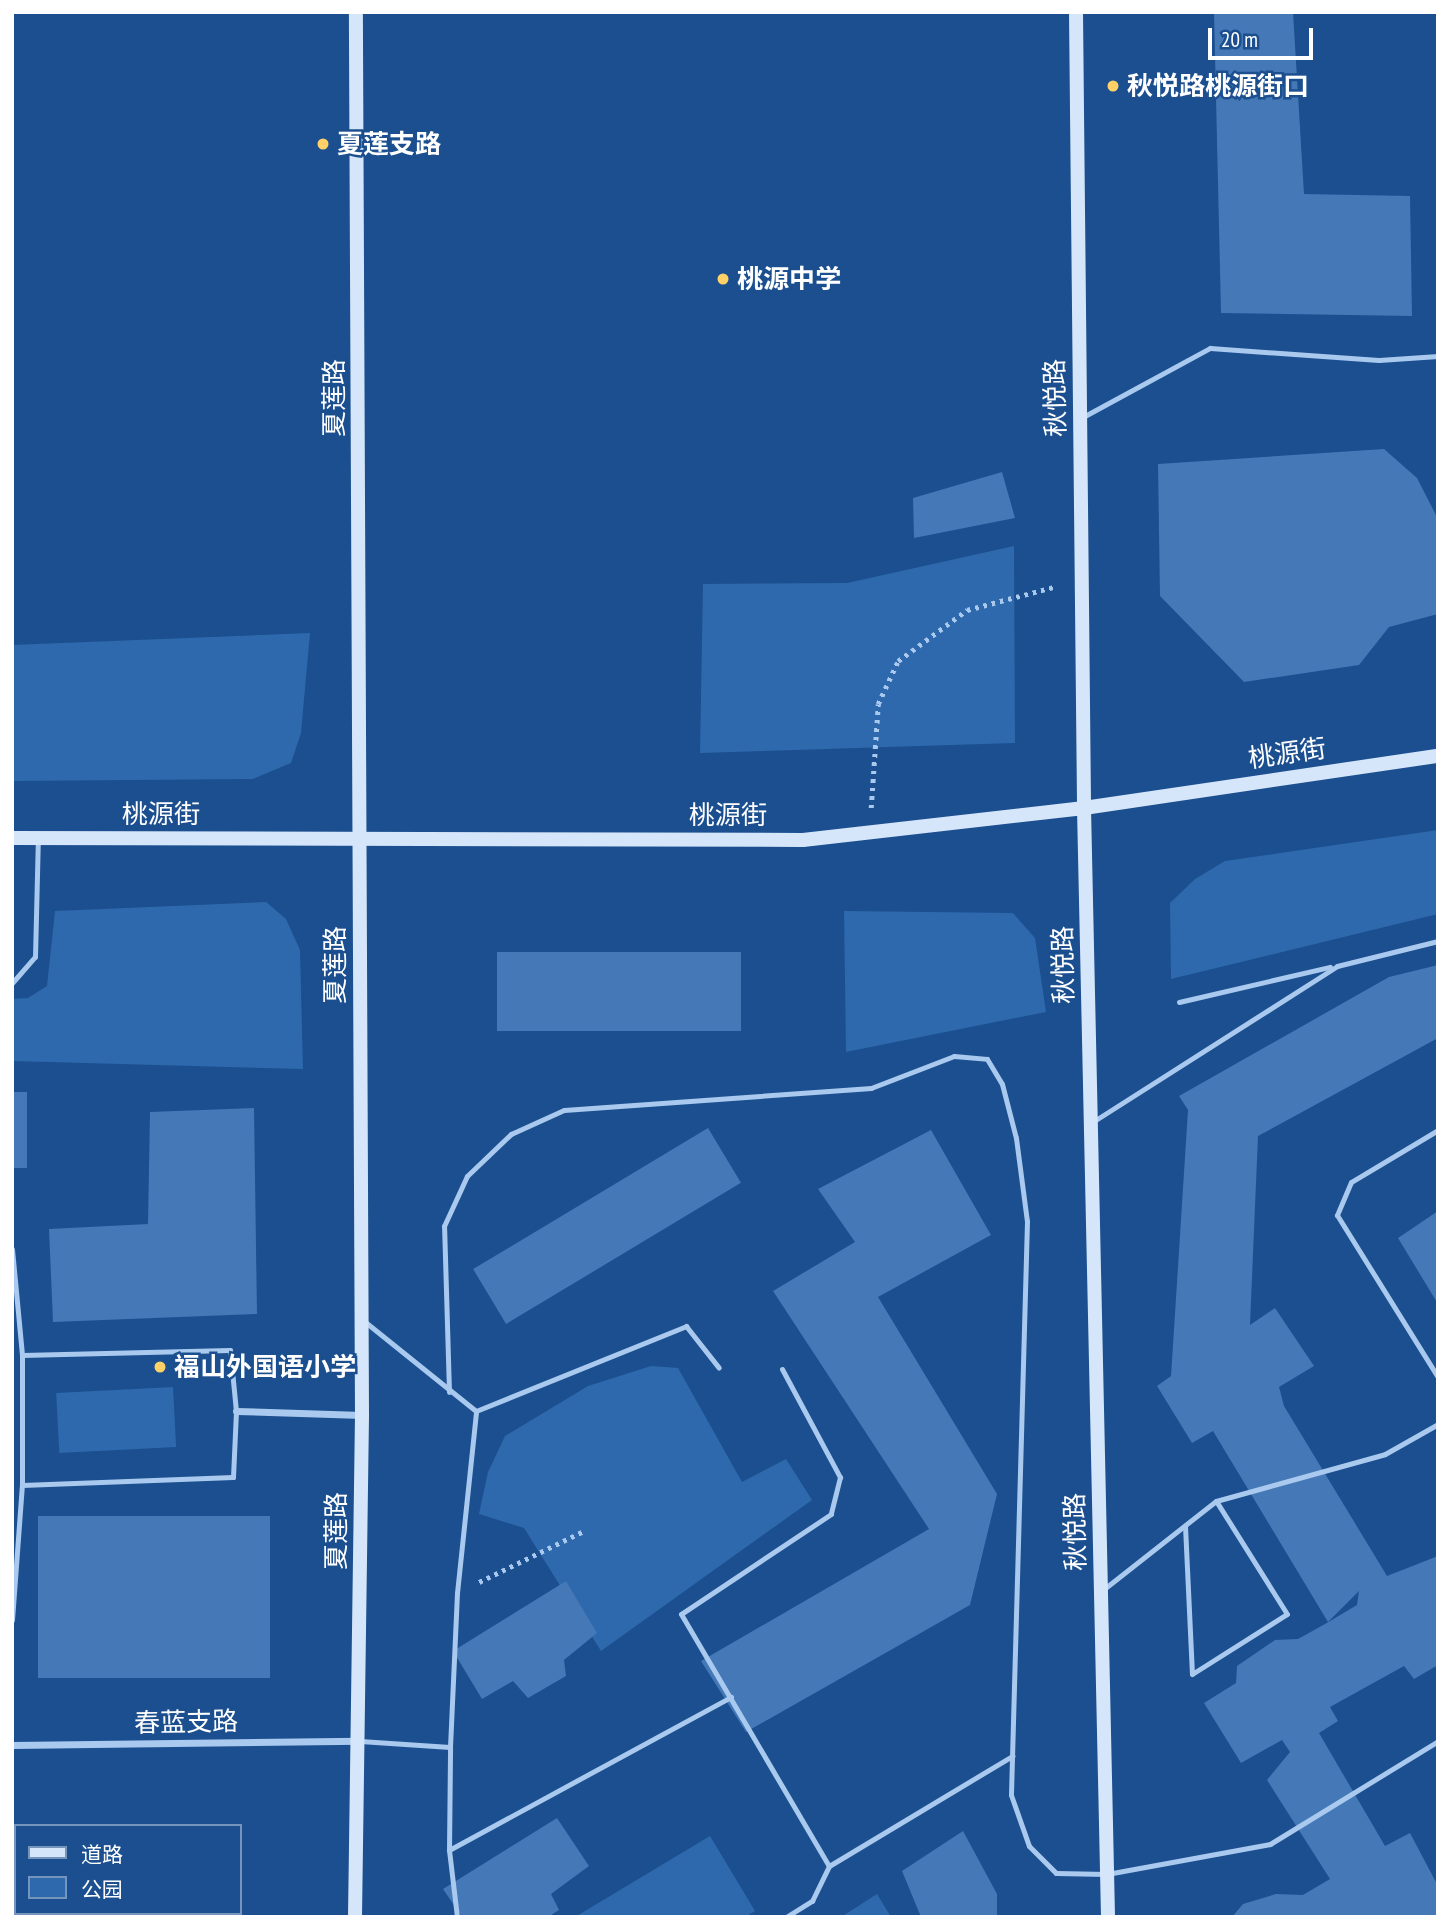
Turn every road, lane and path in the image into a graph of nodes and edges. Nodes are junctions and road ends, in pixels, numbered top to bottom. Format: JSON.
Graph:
{"nodes":[{"id":1,"x":356,"y":12,"type":"edge"},
{"id":2,"x":1076,"y":12,"type":"edge"},
{"id":3,"x":1438,"y":356,"type":"edge"},
{"id":4,"x":1080,"y":418,"type":"junction"},
{"id":5,"x":1082,"y":580,"type":"junction"},
{"id":6,"x":1438,"y":756,"type":"edge"},
{"id":7,"x":1084,"y":808,"type":"junction"},
{"id":8,"x":869,"y":832,"type":"junction"},
{"id":9,"x":12,"y":838,"type":"edge"},
{"id":10,"x":38,"y":838,"type":"junction"},
{"id":11,"x":360,"y":839,"type":"junction"},
{"id":12,"x":1438,"y":941,"type":"edge"},
{"id":13,"x":1337,"y":966,"type":"junction"},
{"id":14,"x":12,"y":983,"type":"edge"},
{"id":15,"x":1179,"y":1002,"type":"dead end"},
{"id":16,"x":1091,"y":1123,"type":"junction"},
{"id":17,"x":1438,"y":1130,"type":"edge"},
{"id":18,"x":12,"y":1249,"type":"edge"},
{"id":19,"x":360,"y":1318,"type":"junction"},
{"id":20,"x":22,"y":1355,"type":"junction"},
{"id":21,"x":719,"y":1368,"type":"dead end"},
{"id":22,"x":782,"y":1370,"type":"dead end"},
{"id":23,"x":1438,"y":1377,"type":"edge"},
{"id":24,"x":449,"y":1392,"type":"junction"},
{"id":25,"x":236,"y":1411,"type":"junction"},
{"id":26,"x":476,"y":1411,"type":"junction"},
{"id":27,"x":362,"y":1415,"type":"junction"},
{"id":28,"x":1438,"y":1424,"type":"edge"},
{"id":29,"x":22,"y":1485,"type":"junction"},
{"id":30,"x":1216,"y":1502,"type":"junction"},
{"id":31,"x":1185,"y":1526,"type":"junction"},
{"id":32,"x":584,"y":1531,"type":"dead end"},
{"id":33,"x":1101,"y":1592,"type":"junction"},
{"id":34,"x":457,"y":1593,"type":"junction"},
{"id":35,"x":12,"y":1620,"type":"edge"},
{"id":36,"x":731,"y":1697,"type":"junction"},
{"id":37,"x":360,"y":1741,"type":"junction"},
{"id":38,"x":1438,"y":1741,"type":"edge"},
{"id":39,"x":12,"y":1745,"type":"edge"},
{"id":40,"x":450,"y":1747,"type":"junction"},
{"id":41,"x":1012,"y":1756,"type":"junction"},
{"id":42,"x":449,"y":1850,"type":"junction"},
{"id":43,"x":829,"y":1866,"type":"junction"},
{"id":44,"x":1107,"y":1874,"type":"junction"},
{"id":45,"x":355,"y":1917,"type":"edge"},
{"id":46,"x":457,"y":1917,"type":"edge"},
{"id":47,"x":786,"y":1917,"type":"edge"},
{"id":48,"x":1108,"y":1917,"type":"edge"}],
"edges":[{"from":1,"to":11,"type":"street","name":"夏莲路"},
{"from":2,"to":4,"type":"street","name":"秋悦路"},
{"from":3,"to":4,"type":"lane"},
{"from":4,"to":5,"type":"street","name":"秋悦路"},
{"from":5,"to":7,"type":"street","name":"秋悦路"},
{"from":5,"to":8,"type":"path"},
{"from":6,"to":7,"type":"street","name":"桃源街"},
{"from":7,"to":8,"type":"street","name":"桃源街"},
{"from":7,"to":16,"type":"street","name":"秋悦路"},
{"from":8,"to":11,"type":"street","name":"桃源街"},
{"from":9,"to":10,"type":"street","name":"桃源街"},
{"from":10,"to":11,"type":"street","name":"桃源街"},
{"from":10,"to":14,"type":"lane"},
{"from":11,"to":19,"type":"street","name":"夏莲路"},
{"from":12,"to":13,"type":"lane"},
{"from":13,"to":15,"type":"lane"},
{"from":13,"to":16,"type":"lane"},
{"from":16,"to":33,"type":"street","name":"秋悦路"},
{"from":17,"to":23,"type":"lane"},
{"from":18,"to":20,"type":"lane"},
{"from":19,"to":24,"type":"lane"},
{"from":19,"to":27,"type":"street","name":"夏莲路"},
{"from":20,"to":25,"type":"lane"},
{"from":20,"to":29,"type":"lane"},
{"from":21,"to":26,"type":"lane"},
{"from":22,"to":36,"type":"lane"},
{"from":24,"to":26,"type":"lane"},
{"from":24,"to":41,"type":"lane"},
{"from":25,"to":27,"type":"street"},
{"from":25,"to":29,"type":"lane"},
{"from":26,"to":34,"type":"lane"},
{"from":27,"to":37,"type":"street","name":"夏莲路"},
{"from":28,"to":30,"type":"lane"},
{"from":29,"to":35,"type":"lane"},
{"from":30,"to":31,"type":"lane"},
{"from":30,"to":31,"type":"lane"},
{"from":31,"to":33,"type":"lane"},
{"from":32,"to":34,"type":"path"},
{"from":33,"to":44,"type":"street","name":"秋悦路"},
{"from":34,"to":40,"type":"lane"},
{"from":36,"to":42,"type":"lane"},
{"from":36,"to":43,"type":"lane"},
{"from":37,"to":39,"type":"street","name":"春蓝支路"},
{"from":37,"to":40,"type":"lane"},
{"from":37,"to":45,"type":"street","name":"夏莲路"},
{"from":38,"to":44,"type":"lane"},
{"from":40,"to":42,"type":"lane"},
{"from":41,"to":43,"type":"lane"},
{"from":41,"to":44,"type":"lane"},
{"from":42,"to":46,"type":"lane"},
{"from":43,"to":47,"type":"lane"},
{"from":44,"to":48,"type":"street","name":"秋悦路"}]}
